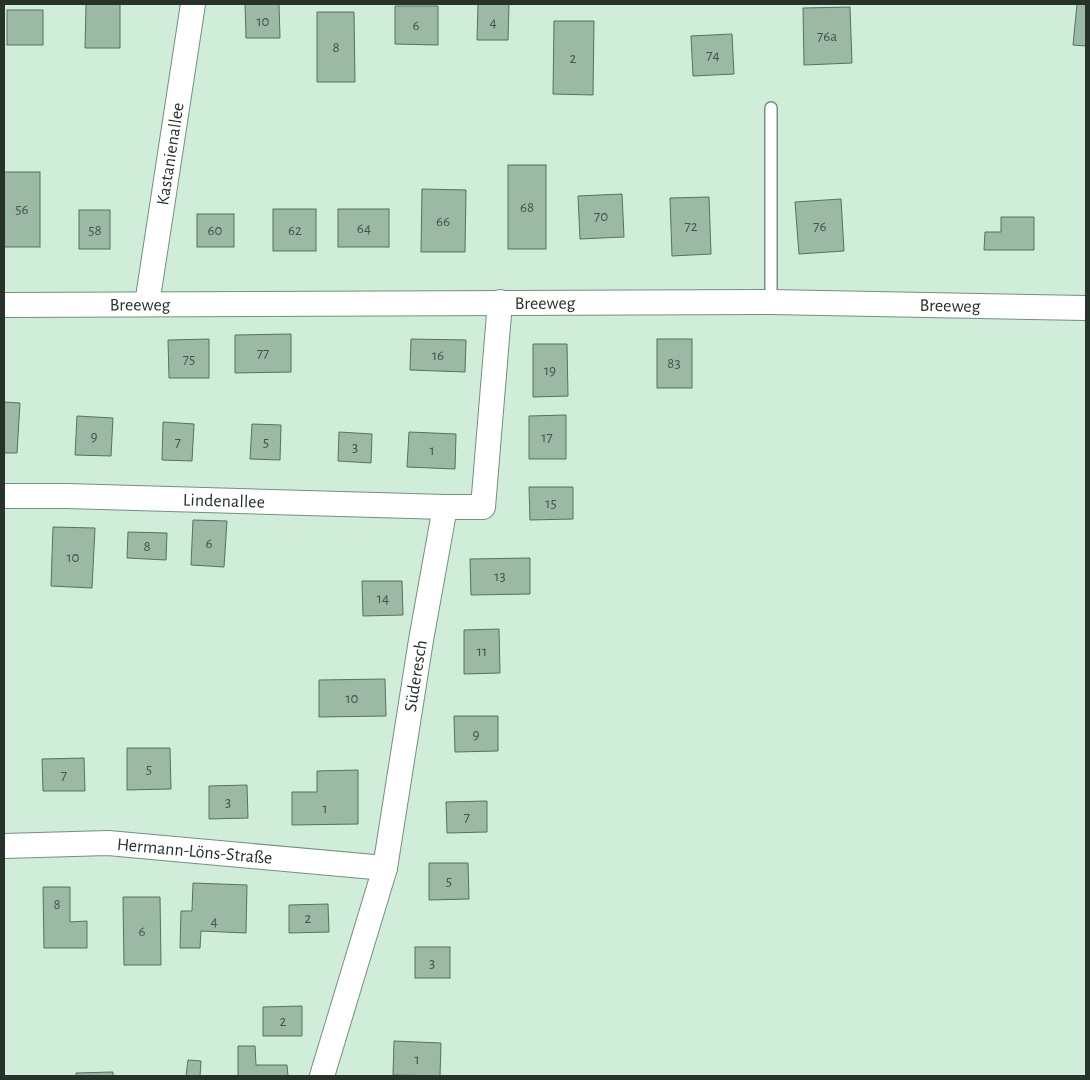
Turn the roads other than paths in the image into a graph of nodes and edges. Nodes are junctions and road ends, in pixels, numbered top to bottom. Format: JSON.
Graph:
{"nodes":[{"id":1,"x":194,"y":4,"type":"edge"},
{"id":2,"x":771,"y":108,"type":"dead end"},
{"id":3,"x":500,"y":302,"type":"junction"},
{"id":4,"x":771,"y":302,"type":"junction"},
{"id":5,"x":148,"y":304,"type":"junction"},
{"id":6,"x":4,"y":305,"type":"edge"},
{"id":7,"x":1086,"y":308,"type":"edge"},
{"id":8,"x":4,"y":496,"type":"edge"},
{"id":9,"x":445,"y":508,"type":"junction"},
{"id":10,"x":4,"y":846,"type":"edge"},
{"id":11,"x":385,"y":868,"type":"junction"},
{"id":12,"x":322,"y":1076,"type":"edge"}],
"edges":[{"from":1,"to":5,"type":"street","name":"Kastanienallee"},
{"from":2,"to":4,"type":"lane"},
{"from":3,"to":4,"type":"street","name":"Breeweg"},
{"from":3,"to":5,"type":"street","name":"Breeweg"},
{"from":3,"to":9,"type":"street"},
{"from":4,"to":7,"type":"street","name":"Breeweg"},
{"from":5,"to":6,"type":"street","name":"Breeweg"},
{"from":8,"to":9,"type":"street","name":"Lindenallee"},
{"from":9,"to":11,"type":"street","name":"Süderesch"},
{"from":10,"to":11,"type":"street","name":"Hermann-Löns-Straße"},
{"from":11,"to":12,"type":"street","name":"Süderesch"}]}
